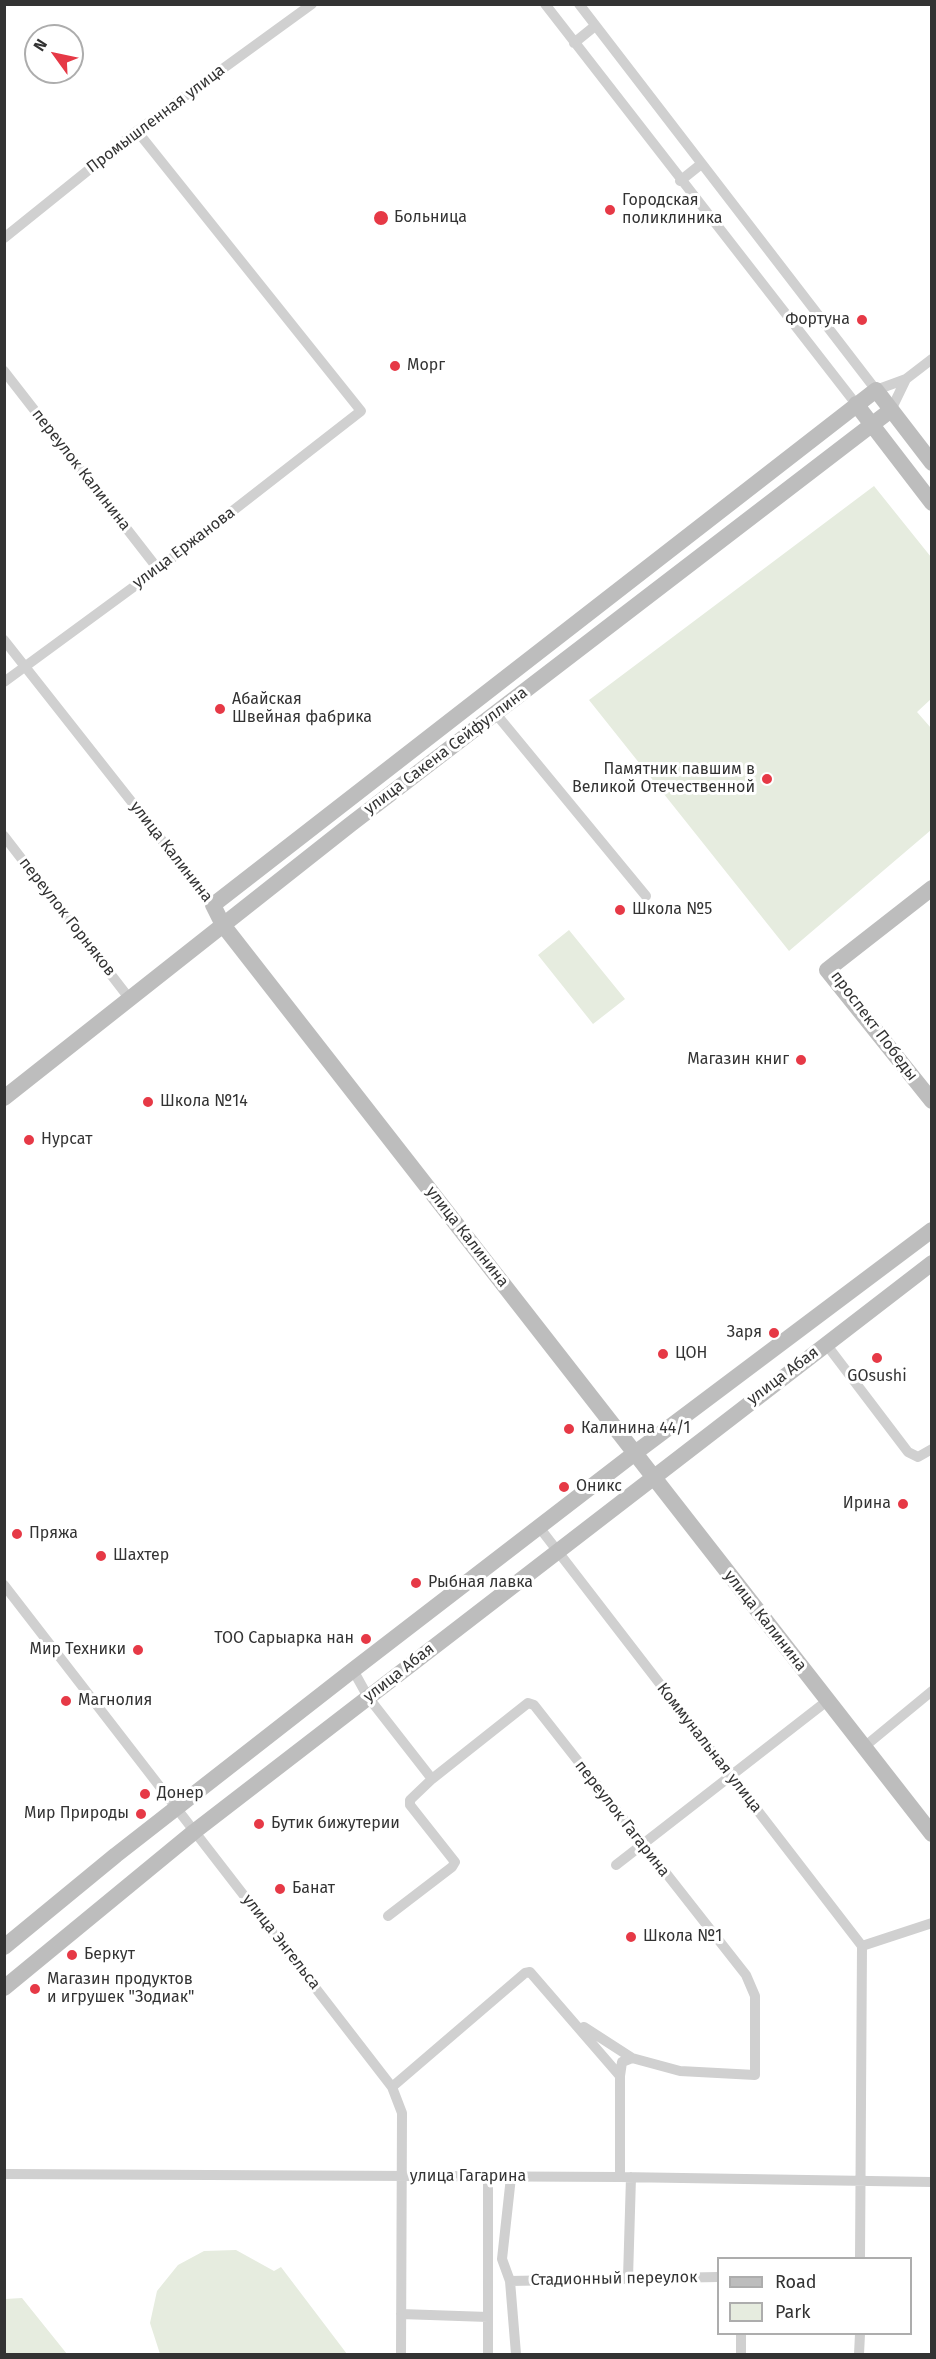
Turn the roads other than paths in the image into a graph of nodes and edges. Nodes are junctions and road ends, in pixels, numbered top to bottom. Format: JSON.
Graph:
{"nodes":[{"id":1,"x":312,"y":4,"type":"edge"},
{"id":2,"x":545,"y":4,"type":"edge"},
{"id":3,"x":579,"y":4,"type":"edge"},
{"id":4,"x":595,"y":26,"type":"junction"},
{"id":5,"x":574,"y":43,"type":"junction"},
{"id":6,"x":137,"y":131,"type":"junction"},
{"id":7,"x":700,"y":165,"type":"junction"},
{"id":8,"x":680,"y":181,"type":"junction"},
{"id":9,"x":4,"y":238,"type":"edge"},
{"id":10,"x":932,"y":359,"type":"edge"},
{"id":11,"x":4,"y":371,"type":"edge"},
{"id":12,"x":906,"y":379,"type":"junction"},
{"id":13,"x":876,"y":390,"type":"junction"},
{"id":14,"x":856,"y":404,"type":"junction"},
{"id":15,"x":891,"y":410,"type":"junction"},
{"id":16,"x":871,"y":424,"type":"junction"},
{"id":17,"x":932,"y":463,"type":"edge"},
{"id":18,"x":932,"y":503,"type":"edge"},
{"id":19,"x":158,"y":569,"type":"junction"},
{"id":20,"x":639,"y":572,"type":"junction"},
{"id":21,"x":654,"y":590,"type":"junction"},
{"id":22,"x":4,"y":640,"type":"edge"},
{"id":23,"x":25,"y":667,"type":"junction"},
{"id":24,"x":4,"y":682,"type":"edge"},
{"id":25,"x":496,"y":714,"type":"junction"},
{"id":26,"x":4,"y":836,"type":"edge"},
{"id":27,"x":932,"y":888,"type":"edge"},
{"id":28,"x":646,"y":896,"type":"dead end"},
{"id":29,"x":213,"y":905,"type":"junction"},
{"id":30,"x":224,"y":925,"type":"junction"},
{"id":31,"x":129,"y":998,"type":"junction"},
{"id":32,"x":4,"y":1098,"type":"edge"},
{"id":33,"x":932,"y":1101,"type":"edge"},
{"id":34,"x":932,"y":1230,"type":"edge"},
{"id":35,"x":932,"y":1263,"type":"edge"},
{"id":36,"x":810,"y":1323,"type":"junction"},
{"id":37,"x":826,"y":1344,"type":"junction"},
{"id":38,"x":932,"y":1449,"type":"edge"},
{"id":39,"x":635,"y":1453,"type":"junction"},
{"id":40,"x":652,"y":1476,"type":"junction"},
{"id":41,"x":539,"y":1527,"type":"junction"},
{"id":42,"x":557,"y":1551,"type":"junction"},
{"id":43,"x":4,"y":1585,"type":"edge"},
{"id":44,"x":353,"y":1670,"type":"junction"},
{"id":45,"x":932,"y":1691,"type":"edge"},
{"id":46,"x":368,"y":1697,"type":"junction"},
{"id":47,"x":827,"y":1701,"type":"junction"},
{"id":48,"x":864,"y":1747,"type":"junction"},
{"id":49,"x":730,"y":1776,"type":"junction"},
{"id":50,"x":432,"y":1779,"type":"junction"},
{"id":51,"x":177,"y":1808,"type":"junction"},
{"id":52,"x":195,"y":1831,"type":"junction"},
{"id":53,"x":932,"y":1834,"type":"edge"},
{"id":54,"x":642,"y":1845,"type":"junction"},
{"id":55,"x":616,"y":1865,"type":"dead end"},
{"id":56,"x":388,"y":1916,"type":"dead end"},
{"id":57,"x":932,"y":1923,"type":"edge"},
{"id":58,"x":862,"y":1946,"type":"junction"},
{"id":59,"x":4,"y":1947,"type":"edge"},
{"id":60,"x":4,"y":1988,"type":"edge"},
{"id":61,"x":577,"y":2023,"type":"junction"},
{"id":62,"x":632,"y":2058,"type":"junction"},
{"id":63,"x":620,"y":2076,"type":"junction"},
{"id":64,"x":392,"y":2087,"type":"junction"},
{"id":65,"x":4,"y":2174,"type":"edge"},
{"id":66,"x":402,"y":2176,"type":"junction"},
{"id":67,"x":488,"y":2177,"type":"junction"},
{"id":68,"x":511,"y":2177,"type":"junction"},
{"id":69,"x":625,"y":2177,"type":"junction"},
{"id":70,"x":860,"y":2180,"type":"junction"},
{"id":71,"x":932,"y":2182,"type":"edge"},
{"id":72,"x":860,"y":2257,"type":"edge"},
{"id":73,"x":717,"y":2277,"type":"edge"},
{"id":74,"x":628,"y":2278,"type":"junction"},
{"id":75,"x":510,"y":2281,"type":"junction"},
{"id":76,"x":401,"y":2314,"type":"junction"},
{"id":77,"x":488,"y":2317,"type":"junction"},
{"id":78,"x":741,"y":2335,"type":"edge"},
{"id":79,"x":860,"y":2335,"type":"edge"},
{"id":80,"x":401,"y":2355,"type":"edge"},
{"id":81,"x":488,"y":2355,"type":"edge"},
{"id":82,"x":516,"y":2355,"type":"edge"},
{"id":83,"x":741,"y":2355,"type":"edge"},
{"id":84,"x":860,"y":2355,"type":"edge"}],
"edges":[{"from":1,"to":6,"type":"street","name":"Промышленная улица"},
{"from":2,"to":5,"type":"street"},
{"from":3,"to":4,"type":"street"},
{"from":4,"to":5,"type":"street"},
{"from":4,"to":7,"type":"street"},
{"from":5,"to":8,"type":"street"},
{"from":6,"to":9,"type":"street","name":"Промышленная улица"},
{"from":6,"to":19,"type":"street","name":"улица Ержанова"},
{"from":7,"to":8,"type":"street"},
{"from":7,"to":13,"type":"street"},
{"from":8,"to":14,"type":"street"},
{"from":10,"to":12,"type":"street"},
{"from":11,"to":19,"type":"street","name":"переулок Калинина"},
{"from":12,"to":13,"type":"street"},
{"from":12,"to":15,"type":"street"},
{"from":13,"to":14,"type":"street","name":"улица Сакена Сейфуллина"},
{"from":13,"to":15,"type":"street"},
{"from":14,"to":16,"type":"street"},
{"from":14,"to":20,"type":"street","name":"улица Сакена Сейфуллина"},
{"from":15,"to":16,"type":"street","name":"улица Сакена Сейфуллина"},
{"from":15,"to":17,"type":"street"},
{"from":16,"to":18,"type":"street"},
{"from":16,"to":21,"type":"street","name":"улица Сакена Сейфуллина"},
{"from":19,"to":23,"type":"street","name":"улица Ержанова"},
{"from":20,"to":21,"type":"street"},
{"from":20,"to":29,"type":"street","name":"улица Сакена Сейфуллина"},
{"from":21,"to":25,"type":"street","name":"улица Сакена Сейфуллина"},
{"from":22,"to":23,"type":"street","name":"улица Калинина"},
{"from":23,"to":24,"type":"street","name":"улица Ержанова"},
{"from":23,"to":29,"type":"street","name":"улица Калинина"},
{"from":25,"to":28,"type":"street"},
{"from":25,"to":30,"type":"street","name":"улица Сакена Сейфуллина"},
{"from":26,"to":31,"type":"street","name":"переулок Горняков"},
{"from":27,"to":33,"type":"street","name":"проспект Победы"},
{"from":29,"to":30,"type":"street","name":"улица Калинина"},
{"from":30,"to":31,"type":"street","name":"улица Сакена Сейфуллина"},
{"from":30,"to":39,"type":"street","name":"улица Калинина"},
{"from":31,"to":32,"type":"street","name":"улица Сакена Сейфуллина"},
{"from":34,"to":36,"type":"street"},
{"from":35,"to":37,"type":"street"},
{"from":36,"to":37,"type":"street","name":"улица Абая"},
{"from":36,"to":39,"type":"street","name":"улица Абая"},
{"from":37,"to":38,"type":"street"},
{"from":37,"to":40,"type":"street","name":"улица Абая"},
{"from":39,"to":40,"type":"street","name":"улица Калинина"},
{"from":39,"to":41,"type":"street","name":"улица Абая"},
{"from":40,"to":42,"type":"street","name":"улица Абая"},
{"from":40,"to":47,"type":"street","name":"улица Калинина"},
{"from":41,"to":42,"type":"street","name":"Коммунальная улица"},
{"from":41,"to":44,"type":"street","name":"улица Абая"},
{"from":42,"to":46,"type":"street","name":"улица Абая"},
{"from":42,"to":49,"type":"street","name":"Коммунальная улица"},
{"from":43,"to":51,"type":"street","name":"улица Энгельса"},
{"from":44,"to":46,"type":"street"},
{"from":44,"to":51,"type":"street","name":"улица Абая"},
{"from":45,"to":48,"type":"street"},
{"from":46,"to":50,"type":"street"},
{"from":46,"to":52,"type":"street","name":"улица Абая"},
{"from":47,"to":48,"type":"street","name":"улица Калинина"},
{"from":47,"to":49,"type":"street"},
{"from":48,"to":53,"type":"street","name":"улица Калинина"},
{"from":49,"to":54,"type":"street"},
{"from":49,"to":58,"type":"street","name":"Коммунальная улица"},
{"from":50,"to":54,"type":"street","name":"переулок Гагарина"},
{"from":50,"to":56,"type":"street"},
{"from":51,"to":52,"type":"street","name":"улица Энгельса"},
{"from":51,"to":59,"type":"street","name":"улица Абая"},
{"from":52,"to":60,"type":"street","name":"улица Абая"},
{"from":52,"to":64,"type":"street","name":"улица Энгельса"},
{"from":54,"to":55,"type":"street"},
{"from":54,"to":62,"type":"street","name":"переулок Гагарина"},
{"from":57,"to":58,"type":"street"},
{"from":58,"to":70,"type":"street"},
{"from":61,"to":62,"type":"street"},
{"from":61,"to":63,"type":"street"},
{"from":61,"to":64,"type":"street"},
{"from":62,"to":63,"type":"street"},
{"from":63,"to":69,"type":"street"},
{"from":64,"to":66,"type":"street","name":"улица Энгельса"},
{"from":65,"to":66,"type":"street","name":"улица Гагарина"},
{"from":66,"to":67,"type":"street","name":"улица Гагарина"},
{"from":66,"to":76,"type":"street","name":"улица Энгельса"},
{"from":67,"to":68,"type":"street","name":"улица Гагарина"},
{"from":67,"to":77,"type":"street"},
{"from":68,"to":69,"type":"street","name":"улица Гагарина"},
{"from":68,"to":75,"type":"street"},
{"from":69,"to":70,"type":"street","name":"улица Гагарина"},
{"from":69,"to":74,"type":"street"},
{"from":70,"to":71,"type":"street","name":"улица Гагарина"},
{"from":70,"to":72,"type":"street"},
{"from":73,"to":74,"type":"street","name":"Стадионный переулок"},
{"from":74,"to":75,"type":"street","name":"Стадионный переулок"},
{"from":75,"to":82,"type":"street"},
{"from":76,"to":77,"type":"street"},
{"from":76,"to":80,"type":"street","name":"улица Энгельса"},
{"from":77,"to":81,"type":"street"},
{"from":78,"to":83,"type":"street"},
{"from":79,"to":84,"type":"street"}]}
